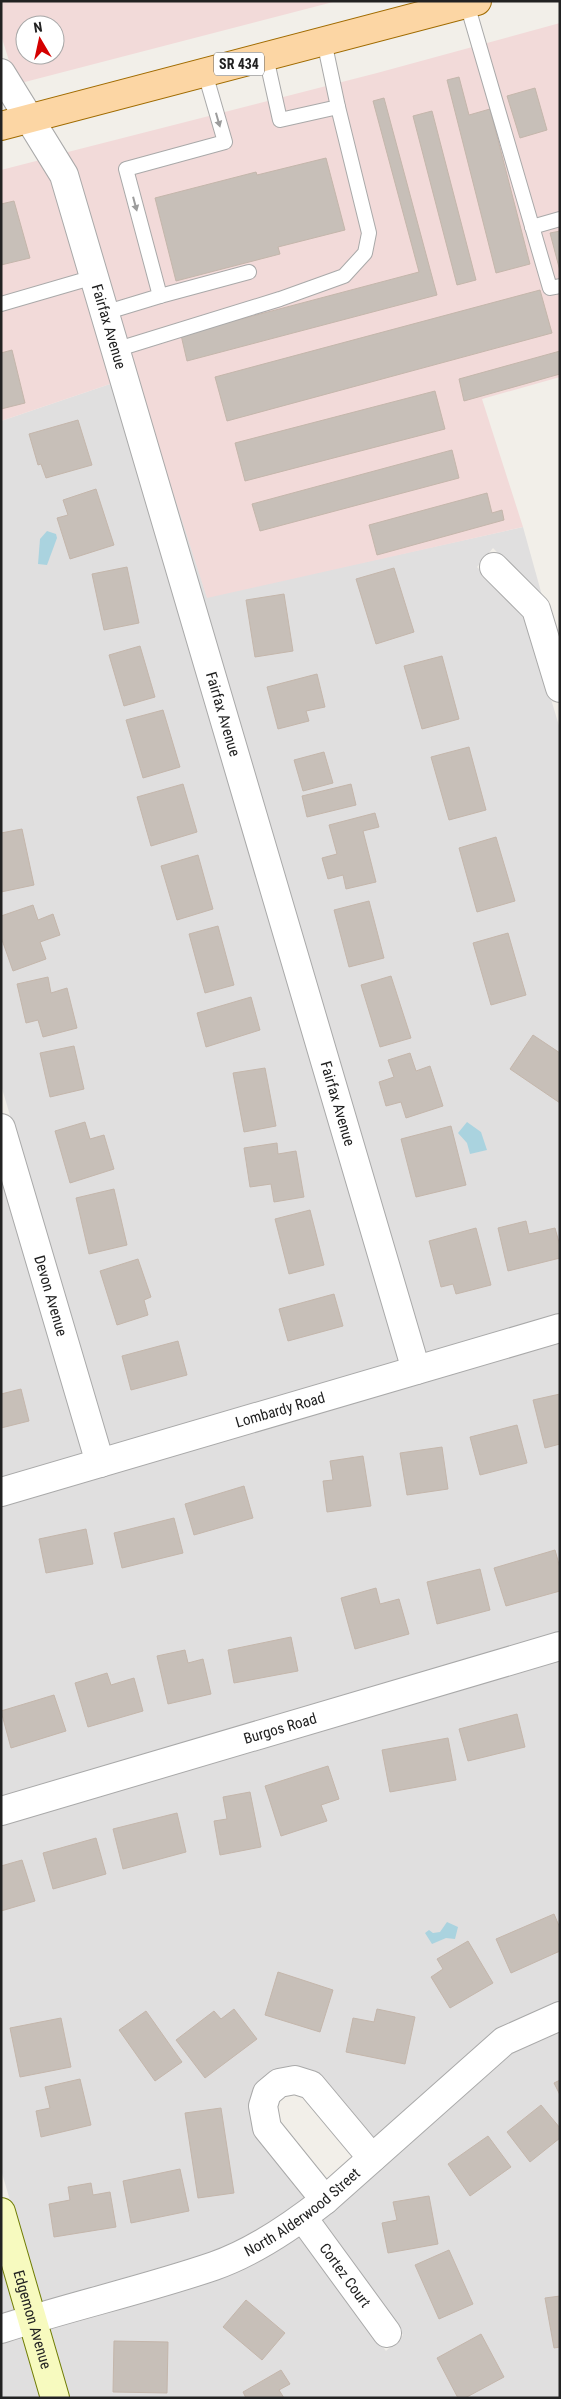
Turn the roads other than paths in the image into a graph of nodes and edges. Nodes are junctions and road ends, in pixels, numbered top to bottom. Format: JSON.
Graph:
{"nodes":[{"id":1,"x":460,"y":4,"type":"edge"},
{"id":2,"x":324,"y":41,"type":"junction"},
{"id":3,"x":266,"y":57,"type":"junction"},
{"id":4,"x":1,"y":73,"type":"edge"},
{"id":5,"x":205,"y":73,"type":"junction"},
{"id":6,"x":338,"y":106,"type":"junction"},
{"id":7,"x":29,"y":118,"type":"junction"},
{"id":8,"x":1,"y":126,"type":"edge"},
{"id":9,"x":560,"y":219,"type":"edge"},
{"id":10,"x":532,"y":227,"type":"junction"},
{"id":11,"x":249,"y":272,"type":"dead end"},
{"id":12,"x":94,"y":277,"type":"junction"},
{"id":13,"x":560,"y":286,"type":"edge"},
{"id":14,"x":160,"y":296,"type":"junction"},
{"id":15,"x":1,"y":304,"type":"edge"},
{"id":16,"x":104,"y":314,"type":"junction"},
{"id":17,"x":115,"y":350,"type":"junction"},
{"id":18,"x":494,"y":566,"type":"dead end"},
{"id":19,"x":560,"y":688,"type":"edge"},
{"id":20,"x":1,"y":1128,"type":"edge"},
{"id":21,"x":560,"y":1328,"type":"edge"},
{"id":22,"x":416,"y":1370,"type":"junction"},
{"id":23,"x":100,"y":1463,"type":"junction"},
{"id":24,"x":1,"y":1492,"type":"edge"},
{"id":25,"x":560,"y":1646,"type":"edge"},
{"id":26,"x":1,"y":1811,"type":"edge"},
{"id":27,"x":560,"y":2016,"type":"edge"},
{"id":28,"x":372,"y":2158,"type":"junction"},
{"id":29,"x":325,"y":2200,"type":"junction"},
{"id":30,"x":1,"y":2212,"type":"edge"},
{"id":31,"x":303,"y":2218,"type":"junction"},
{"id":32,"x":32,"y":2319,"type":"junction"},
{"id":33,"x":1,"y":2329,"type":"edge"},
{"id":34,"x":387,"y":2333,"type":"dead end"},
{"id":35,"x":55,"y":2398,"type":"edge"}],
"edges":[{"from":1,"to":2,"type":"main road","number":"SR 434"},
{"from":1,"to":10,"type":"lane"},
{"from":2,"to":3,"type":"main road","number":"SR 434"},
{"from":2,"to":6,"type":"lane"},
{"from":3,"to":5,"type":"main road","number":"SR 434"},
{"from":3,"to":6,"type":"lane"},
{"from":4,"to":7,"type":"street","name":"Fairfax Avenue"},
{"from":5,"to":7,"type":"main road","number":"SR 434"},
{"from":5,"to":14,"type":"lane","one_way":true},
{"from":6,"to":17,"type":"lane"},
{"from":7,"to":8,"type":"main road","number":"SR 434"},
{"from":7,"to":12,"type":"street","name":"Fairfax Avenue"},
{"from":9,"to":10,"type":"lane"},
{"from":10,"to":13,"type":"lane"},
{"from":11,"to":14,"type":"lane"},
{"from":12,"to":15,"type":"lane"},
{"from":12,"to":16,"type":"street","name":"Fairfax Avenue"},
{"from":14,"to":16,"type":"lane"},
{"from":16,"to":17,"type":"street","name":"Fairfax Avenue"},
{"from":17,"to":22,"type":"street","name":"Fairfax Avenue"},
{"from":18,"to":19,"type":"street"},
{"from":20,"to":23,"type":"street","name":"Devon Avenue"},
{"from":21,"to":22,"type":"street","name":"Lombardy Road"},
{"from":22,"to":23,"type":"street","name":"Lombardy Road"},
{"from":23,"to":24,"type":"street","name":"Lombardy Road"},
{"from":25,"to":26,"type":"street","name":"Burgos Road"},
{"from":27,"to":28,"type":"street","name":"North Alderwood Street"},
{"from":28,"to":29,"type":"street","name":"North Alderwood Street"},
{"from":28,"to":29,"type":"street"},
{"from":29,"to":31,"type":"street","name":"North Alderwood Street"},
{"from":30,"to":32,"type":"street","name":"Edgemon Avenue"},
{"from":31,"to":32,"type":"street","name":"North Alderwood Street"},
{"from":31,"to":34,"type":"street","name":"Cortez Court"},
{"from":32,"to":33,"type":"street","name":"North Alderwood Street"},
{"from":32,"to":35,"type":"street","name":"Edgemon Avenue"}]}
